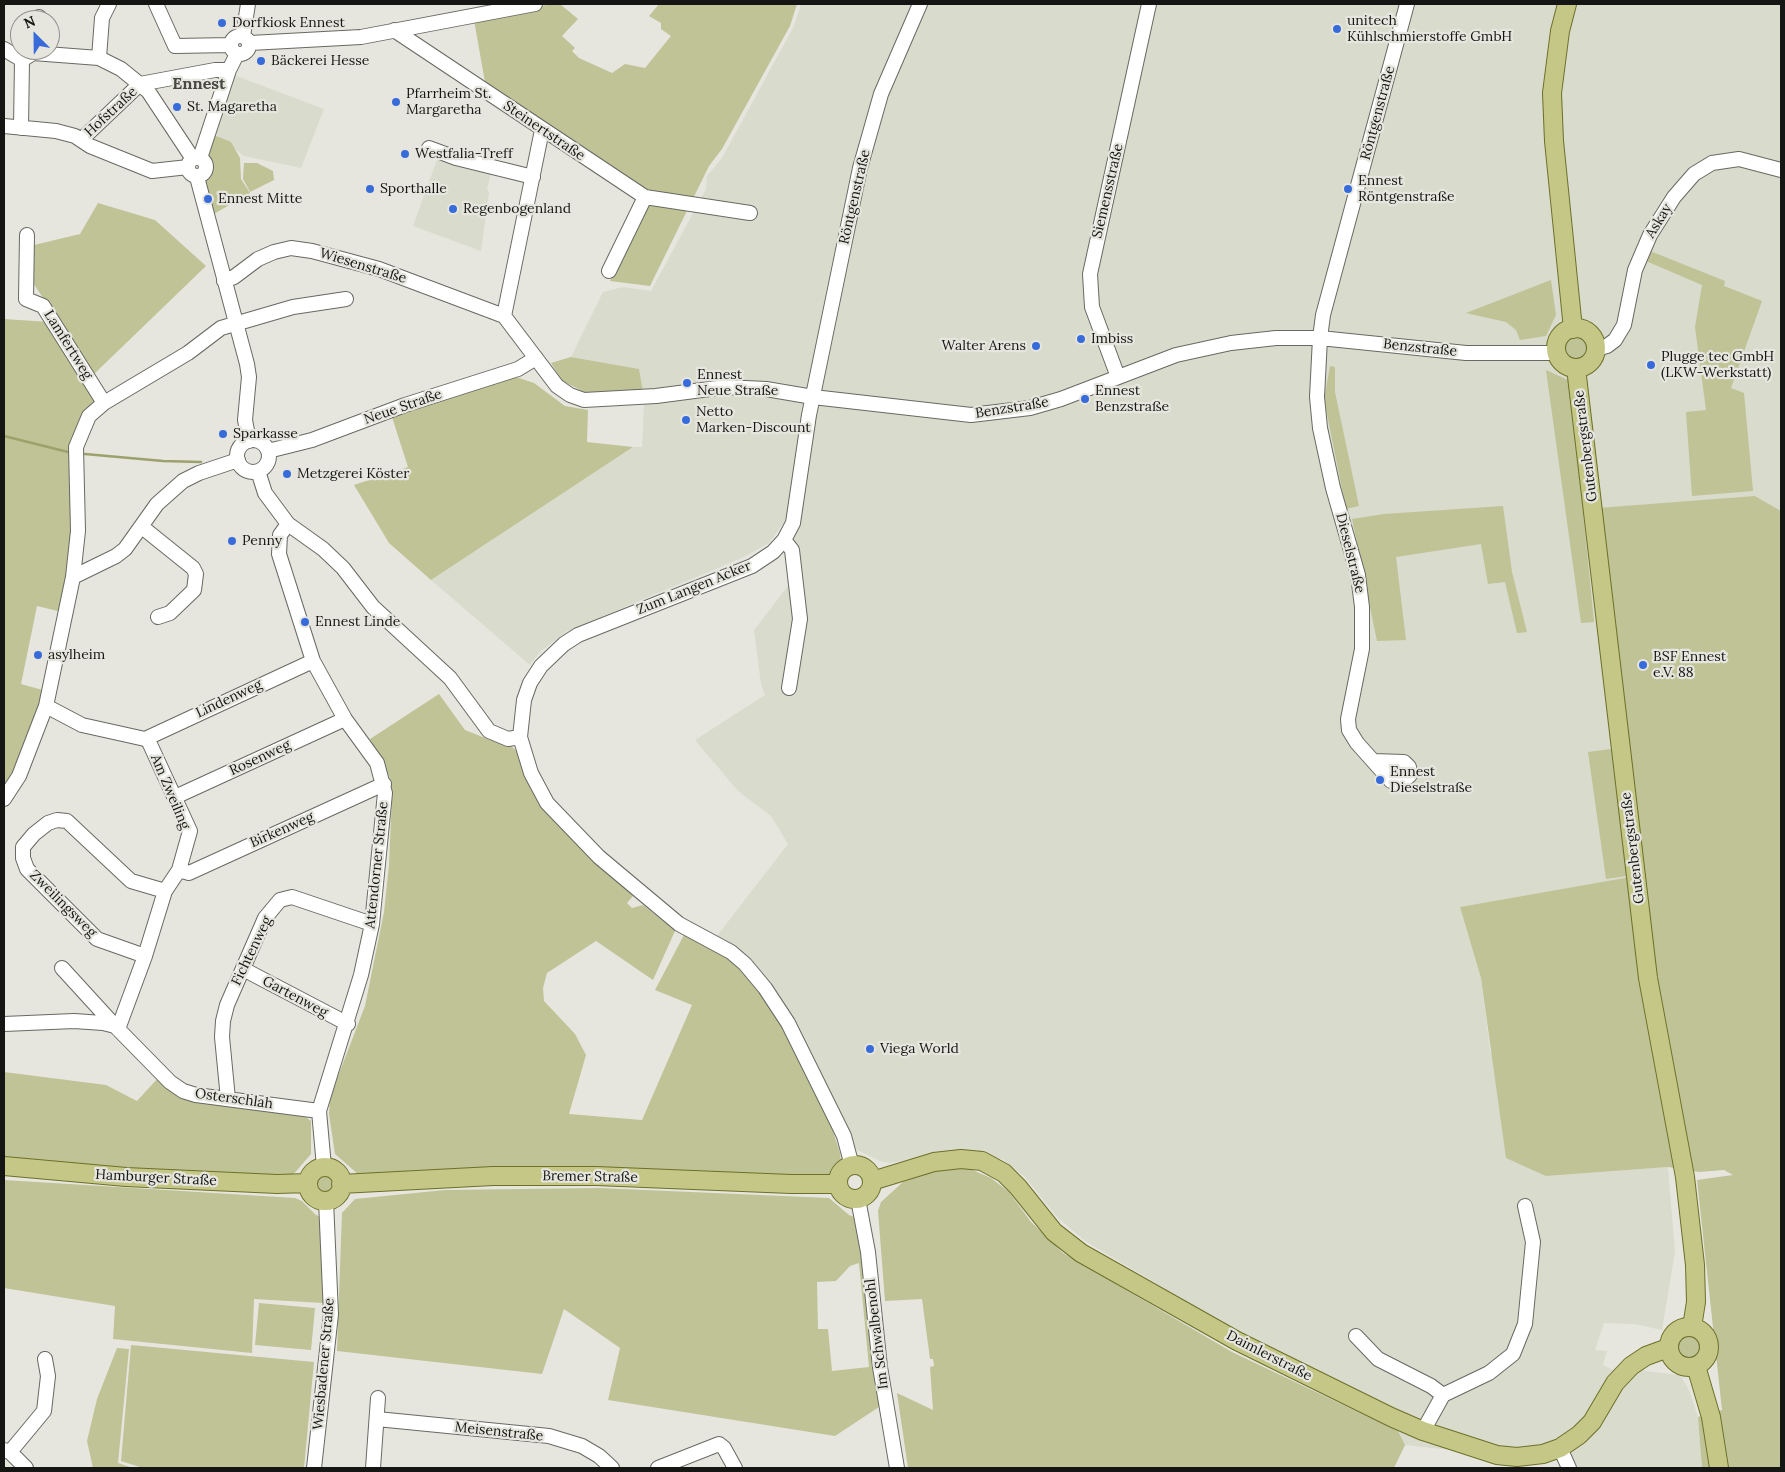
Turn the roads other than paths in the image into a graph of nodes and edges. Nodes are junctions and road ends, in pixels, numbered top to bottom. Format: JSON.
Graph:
{"nodes":[{"id":1,"x":109,"y":4,"type":"edge"},
{"id":2,"x":156,"y":4,"type":"edge"},
{"id":3,"x":248,"y":4,"type":"edge"},
{"id":4,"x":535,"y":4,"type":"edge"},
{"id":5,"x":920,"y":4,"type":"edge"},
{"id":6,"x":1149,"y":4,"type":"edge"},
{"id":7,"x":1407,"y":4,"type":"edge"},
{"id":8,"x":1566,"y":4,"type":"edge"},
{"id":9,"x":480,"y":9,"type":"edge"},
{"id":10,"x":394,"y":30,"type":"junction"},
{"id":11,"x":246,"y":40,"type":"junction"},
{"id":12,"x":234,"y":49,"type":"junction"},
{"id":13,"x":60,"y":56,"type":"edge"},
{"id":14,"x":99,"y":58,"type":"junction"},
{"id":15,"x":28,"y":60,"type":"edge"},
{"id":16,"x":229,"y":70,"type":"junction"},
{"id":17,"x":140,"y":84,"type":"junction"},
{"id":18,"x":4,"y":126,"type":"edge"},
{"id":19,"x":21,"y":128,"type":"junction"},
{"id":20,"x":542,"y":130,"type":"junction"},
{"id":21,"x":81,"y":140,"type":"junction"},
{"id":22,"x":429,"y":148,"type":"dead end"},
{"id":23,"x":194,"y":165,"type":"junction"},
{"id":24,"x":1781,"y":170,"type":"edge"},
{"id":25,"x":533,"y":177,"type":"junction"},
{"id":26,"x":645,"y":197,"type":"junction"},
{"id":27,"x":750,"y":213,"type":"dead end"},
{"id":28,"x":27,"y":235,"type":"dead end"},
{"id":29,"x":609,"y":271,"type":"dead end"},
{"id":30,"x":224,"y":281,"type":"junction"},
{"id":31,"x":346,"y":298,"type":"dead end"},
{"id":32,"x":504,"y":316,"type":"junction"},
{"id":33,"x":235,"y":323,"type":"junction"},
{"id":34,"x":1573,"y":329,"type":"junction"},
{"id":35,"x":1320,"y":338,"type":"junction"},
{"id":36,"x":1596,"y":349,"type":"junction"},
{"id":37,"x":1557,"y":352,"type":"junction"},
{"id":38,"x":536,"y":358,"type":"junction"},
{"id":39,"x":1576,"y":368,"type":"junction"},
{"id":40,"x":1118,"y":377,"type":"junction"},
{"id":41,"x":813,"y":397,"type":"junction"},
{"id":42,"x":104,"y":403,"type":"junction"},
{"id":43,"x":249,"y":441,"type":"junction"},
{"id":44,"x":268,"y":451,"type":"junction"},
{"id":45,"x":238,"y":460,"type":"junction"},
{"id":46,"x":258,"y":471,"type":"junction"},
{"id":47,"x":288,"y":524,"type":"junction"},
{"id":48,"x":142,"y":527,"type":"junction"},
{"id":49,"x":784,"y":540,"type":"junction"},
{"id":50,"x":73,"y":577,"type":"junction"},
{"id":51,"x":158,"y":617,"type":"dead end"},
{"id":52,"x":313,"y":661,"type":"junction"},
{"id":53,"x":789,"y":688,"type":"dead end"},
{"id":54,"x":46,"y":706,"type":"junction"},
{"id":55,"x":345,"y":719,"type":"junction"},
{"id":56,"x":520,"y":737,"type":"junction"},
{"id":57,"x":145,"y":739,"type":"junction"},
{"id":58,"x":1373,"y":761,"type":"dead end"},
{"id":59,"x":384,"y":784,"type":"junction"},
{"id":60,"x":175,"y":797,"type":"junction"},
{"id":61,"x":4,"y":799,"type":"edge"},
{"id":62,"x":179,"y":870,"type":"junction"},
{"id":63,"x":166,"y":891,"type":"junction"},
{"id":64,"x":372,"y":924,"type":"junction"},
{"id":65,"x":145,"y":956,"type":"junction"},
{"id":66,"x":62,"y":968,"type":"dead end"},
{"id":67,"x":243,"y":969,"type":"junction"},
{"id":68,"x":4,"y":1024,"type":"edge"},
{"id":69,"x":348,"y":1024,"type":"junction"},
{"id":70,"x":116,"y":1028,"type":"junction"},
{"id":71,"x":228,"y":1099,"type":"junction"},
{"id":72,"x":319,"y":1111,"type":"junction"},
{"id":73,"x":4,"y":1166,"type":"edge"},
{"id":74,"x":852,"y":1166,"type":"junction"},
{"id":75,"x":324,"y":1167,"type":"junction"},
{"id":76,"x":872,"y":1181,"type":"junction"},
{"id":77,"x":308,"y":1183,"type":"junction"},
{"id":78,"x":341,"y":1184,"type":"junction"},
{"id":79,"x":838,"y":1184,"type":"junction"},
{"id":80,"x":858,"y":1199,"type":"junction"},
{"id":81,"x":326,"y":1201,"type":"junction"},
{"id":82,"x":1525,"y":1206,"type":"dead end"},
{"id":83,"x":1692,"y":1327,"type":"junction"},
{"id":84,"x":1356,"y":1336,"type":"dead end"},
{"id":85,"x":1668,"y":1348,"type":"junction"},
{"id":86,"x":45,"y":1359,"type":"dead end"},
{"id":87,"x":1696,"y":1366,"type":"junction"},
{"id":88,"x":1443,"y":1395,"type":"junction"},
{"id":89,"x":378,"y":1398,"type":"dead end"},
{"id":90,"x":377,"y":1419,"type":"junction"},
{"id":91,"x":1423,"y":1431,"type":"junction"},
{"id":92,"x":1560,"y":1448,"type":"junction"},
{"id":93,"x":7,"y":1451,"type":"edge"},
{"id":94,"x":26,"y":1468,"type":"edge"},
{"id":95,"x":314,"y":1468,"type":"edge"},
{"id":96,"x":373,"y":1468,"type":"edge"},
{"id":97,"x":612,"y":1468,"type":"edge"},
{"id":98,"x":658,"y":1468,"type":"edge"},
{"id":99,"x":735,"y":1468,"type":"edge"},
{"id":100,"x":897,"y":1468,"type":"edge"},
{"id":101,"x":1569,"y":1468,"type":"edge"},
{"id":102,"x":1719,"y":1468,"type":"edge"}],
"edges":[{"from":1,"to":14,"type":"street"},
{"from":2,"to":12,"type":"street"},
{"from":3,"to":11,"type":"street"},
{"from":4,"to":9,"type":"street"},
{"from":5,"to":41,"type":"street","name":"Röntgenstraße"},
{"from":6,"to":40,"type":"street","name":"Siemensstraße"},
{"from":7,"to":35,"type":"street","name":"Röntgenstraße"},
{"from":8,"to":34,"type":"main road"},
{"from":9,"to":10,"type":"street"},
{"from":10,"to":11,"type":"street"},
{"from":10,"to":20,"type":"street","name":"Steinertstraße"},
{"from":11,"to":12,"type":"street"},
{"from":12,"to":16,"type":"street"},
{"from":13,"to":14,"type":"street"},
{"from":14,"to":17,"type":"street","name":"Hofstraße"},
{"from":15,"to":19,"type":"street"},
{"from":16,"to":17,"type":"street","name":"Hofstraße"},
{"from":16,"to":23,"type":"street"},
{"from":17,"to":21,"type":"street","name":"Hofstraße"},
{"from":17,"to":23,"type":"street"},
{"from":18,"to":19,"type":"street"},
{"from":19,"to":21,"type":"street"},
{"from":20,"to":25,"type":"street"},
{"from":20,"to":26,"type":"street","name":"Steinertstraße"},
{"from":21,"to":23,"type":"street"},
{"from":22,"to":25,"type":"street"},
{"from":23,"to":30,"type":"street"},
{"from":24,"to":36,"type":"street","name":"Askay"},
{"from":25,"to":32,"type":"street"},
{"from":26,"to":27,"type":"street","name":"Steinertstraße"},
{"from":26,"to":29,"type":"street"},
{"from":28,"to":42,"type":"street","name":"Lamfertweg"},
{"from":30,"to":32,"type":"street","name":"Wiesenstraße"},
{"from":30,"to":33,"type":"street"},
{"from":31,"to":33,"type":"street"},
{"from":32,"to":38,"type":"street","name":"Benzstraße"},
{"from":33,"to":42,"type":"street"},
{"from":33,"to":43,"type":"street"},
{"from":34,"to":36,"type":"main road"},
{"from":34,"to":37,"type":"main road"},
{"from":35,"to":37,"type":"street","name":"Benzstraße"},
{"from":35,"to":40,"type":"street","name":"Benzstraße"},
{"from":35,"to":58,"type":"street","name":"Dieselstraße"},
{"from":36,"to":39,"type":"main road"},
{"from":37,"to":39,"type":"main road"},
{"from":38,"to":41,"type":"street","name":"Benzstraße"},
{"from":38,"to":44,"type":"street","name":"Neue Straße"},
{"from":39,"to":83,"type":"main road","name":"Gutenbergstraße"},
{"from":40,"to":41,"type":"street","name":"Benzstraße"},
{"from":41,"to":49,"type":"street","name":"Zum Langen Acker"},
{"from":42,"to":50,"type":"street"},
{"from":43,"to":44,"type":"street"},
{"from":43,"to":45,"type":"street"},
{"from":44,"to":46,"type":"street"},
{"from":45,"to":46,"type":"street"},
{"from":45,"to":48,"type":"street"},
{"from":46,"to":47,"type":"street"},
{"from":47,"to":52,"type":"street","name":"Attendorner Straße"},
{"from":47,"to":56,"type":"street"},
{"from":48,"to":50,"type":"street"},
{"from":48,"to":51,"type":"street"},
{"from":49,"to":53,"type":"street"},
{"from":49,"to":56,"type":"street","name":"Zum Langen Acker"},
{"from":50,"to":54,"type":"street"},
{"from":52,"to":55,"type":"street","name":"Attendorner Straße"},
{"from":52,"to":57,"type":"street","name":"Lindenweg"},
{"from":54,"to":57,"type":"street","name":"Am Zweiling"},
{"from":54,"to":61,"type":"street"},
{"from":55,"to":59,"type":"street","name":"Attendorner Straße"},
{"from":55,"to":60,"type":"street","name":"Rosenweg"},
{"from":56,"to":74,"type":"street"},
{"from":57,"to":60,"type":"street","name":"Am Zweiling"},
{"from":59,"to":62,"type":"street","name":"Birkenweg"},
{"from":59,"to":64,"type":"street","name":"Attendorner Straße"},
{"from":60,"to":62,"type":"street","name":"Am Zweiling"},
{"from":62,"to":63,"type":"street","name":"Am Zweiling"},
{"from":63,"to":65,"type":"street","name":"Am Zweiling"},
{"from":63,"to":65,"type":"street","name":"Zweilingsweg"},
{"from":64,"to":67,"type":"street","name":"Fichtenweg"},
{"from":64,"to":69,"type":"street","name":"Attendorner Straße"},
{"from":65,"to":70,"type":"street","name":"Am Zweiling"},
{"from":66,"to":70,"type":"street","name":"Osterschlah"},
{"from":67,"to":69,"type":"street","name":"Gartenweg"},
{"from":67,"to":71,"type":"street","name":"Fichtenweg"},
{"from":68,"to":70,"type":"street"},
{"from":69,"to":72,"type":"street","name":"Attendorner Straße"},
{"from":70,"to":71,"type":"street","name":"Osterschlah"},
{"from":71,"to":72,"type":"street","name":"Osterschlah"},
{"from":72,"to":75,"type":"street","name":"Attendorner Straße"},
{"from":73,"to":77,"type":"main road","name":"Hamburger Straße"},
{"from":74,"to":76,"type":"main road"},
{"from":74,"to":79,"type":"main road"},
{"from":75,"to":77,"type":"main road"},
{"from":75,"to":78,"type":"main road"},
{"from":76,"to":80,"type":"main road"},
{"from":76,"to":91,"type":"main road","name":"Daimlerstraße"},
{"from":77,"to":81,"type":"main road"},
{"from":78,"to":79,"type":"main road","name":"Bremer Straße"},
{"from":78,"to":81,"type":"main road"},
{"from":79,"to":80,"type":"main road"},
{"from":80,"to":100,"type":"street","name":"Im Schwalbenohl"},
{"from":81,"to":95,"type":"street","name":"Wiesbadener Straße"},
{"from":82,"to":88,"type":"street"},
{"from":83,"to":85,"type":"main road"},
{"from":83,"to":87,"type":"main road"},
{"from":84,"to":88,"type":"street"},
{"from":85,"to":87,"type":"main road"},
{"from":85,"to":92,"type":"main road","name":"Daimlerstraße"},
{"from":86,"to":93,"type":"street"},
{"from":87,"to":102,"type":"main road"},
{"from":88,"to":91,"type":"street"},
{"from":89,"to":90,"type":"street"},
{"from":90,"to":96,"type":"street"},
{"from":90,"to":97,"type":"street","name":"Meisenstraße"},
{"from":91,"to":92,"type":"main road","name":"Daimlerstraße"},
{"from":92,"to":101,"type":"street"},
{"from":93,"to":94,"type":"street"},
{"from":98,"to":99,"type":"street"}]}
